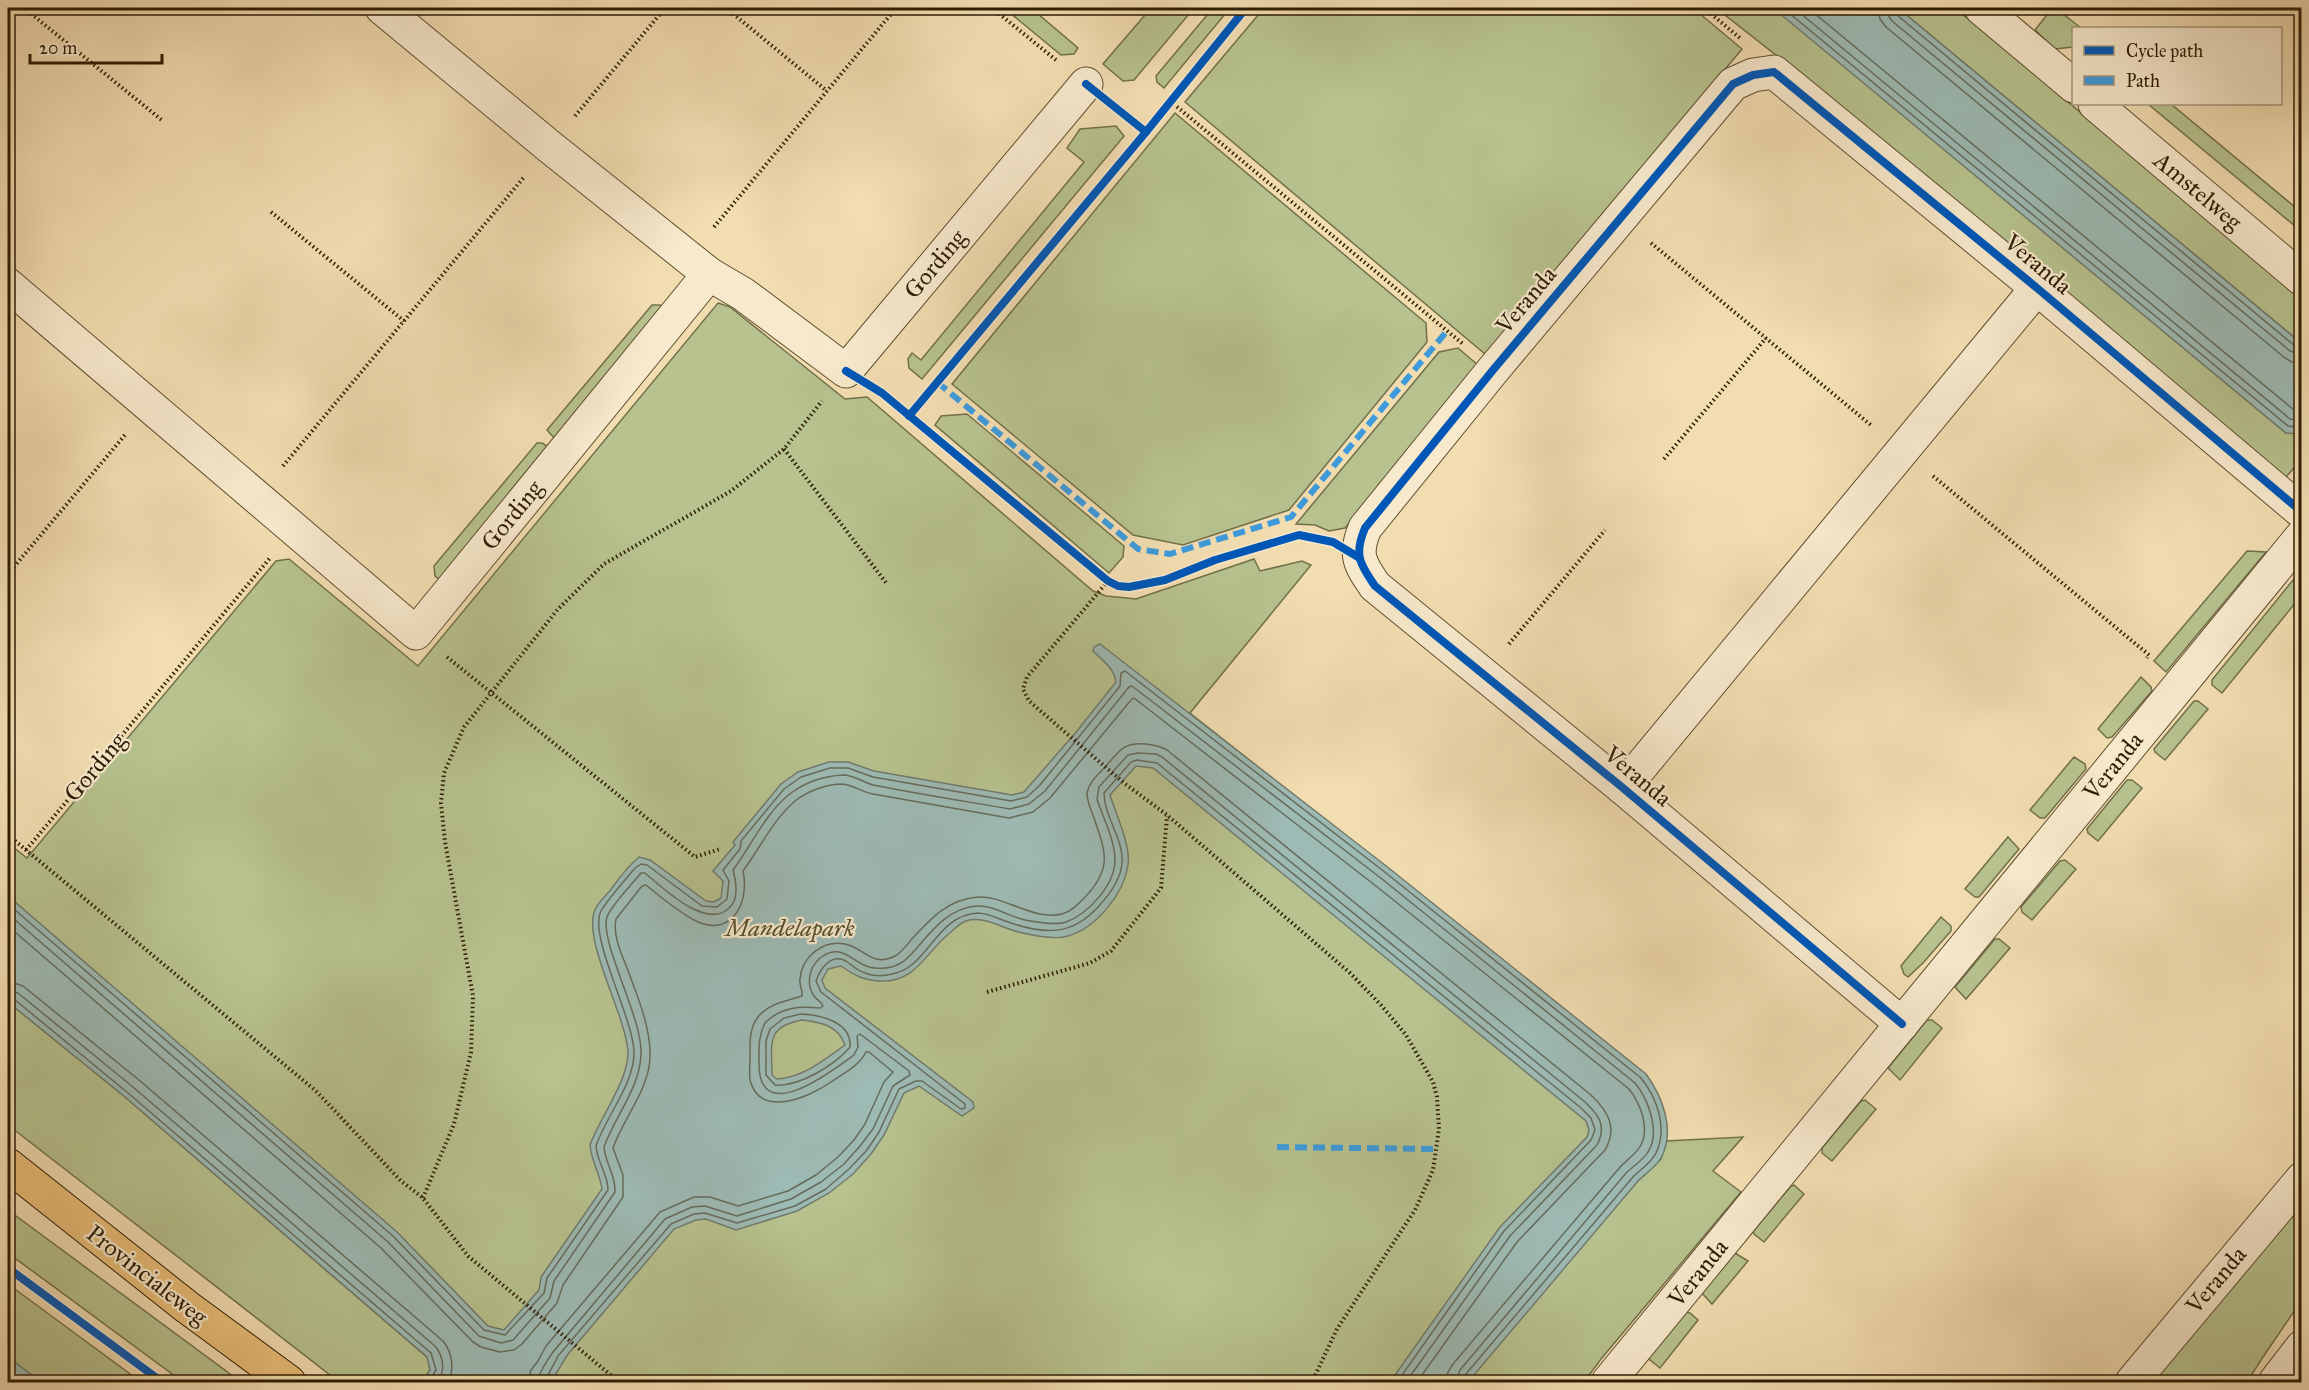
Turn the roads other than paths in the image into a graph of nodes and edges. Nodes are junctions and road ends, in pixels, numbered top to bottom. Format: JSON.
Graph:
{"nodes":[{"id":1,"x":382,"y":8,"type":"edge"},
{"id":2,"x":1981,"y":8,"type":"edge"},
{"id":3,"x":1086,"y":84,"type":"road end"},
{"id":4,"x":2072,"y":85,"type":"edge"},
{"id":5,"x":2096,"y":105,"type":"edge"},
{"id":6,"x":699,"y":266,"type":"junction"},
{"id":7,"x":2301,"y":279,"type":"edge"},
{"id":8,"x":8,"y":285,"type":"edge"},
{"id":9,"x":2037,"y":288,"type":"junction"},
{"id":10,"x":2301,"y":512,"type":"edge"},
{"id":11,"x":2301,"y":536,"type":"edge"},
{"id":12,"x":1623,"y":788,"type":"junction"},
{"id":13,"x":1902,"y":1024,"type":"junction"},
{"id":14,"x":8,"y":1166,"type":"edge"},
{"id":15,"x":2301,"y":1179,"type":"edge"},
{"id":16,"x":2301,"y":1347,"type":"edge"},
{"id":17,"x":289,"y":1383,"type":"edge"},
{"id":18,"x":1608,"y":1383,"type":"edge"},
{"id":19,"x":2132,"y":1383,"type":"edge"},
{"id":20,"x":2275,"y":1383,"type":"edge"}],
"edges":[{"from":1,"to":6,"type":"street"},
{"from":2,"to":4,"type":"street"},
{"from":3,"to":6,"type":"street","name":"Gording"},
{"from":5,"to":7,"type":"street","name":"Amstelweg"},
{"from":6,"to":8,"type":"street","name":"Gording"},
{"from":9,"to":10,"type":"street","name":"Veranda"},
{"from":9,"to":12,"type":"street","name":"Veranda"},
{"from":9,"to":12,"type":"street","name":"Veranda"},
{"from":11,"to":13,"type":"street","name":"Veranda"},
{"from":12,"to":13,"type":"street","name":"Veranda"},
{"from":13,"to":18,"type":"street","name":"Veranda"},
{"from":14,"to":17,"type":"main road","name":"Provincialeweg"},
{"from":15,"to":19,"type":"street","name":"Veranda"},
{"from":16,"to":20,"type":"street"}]}
